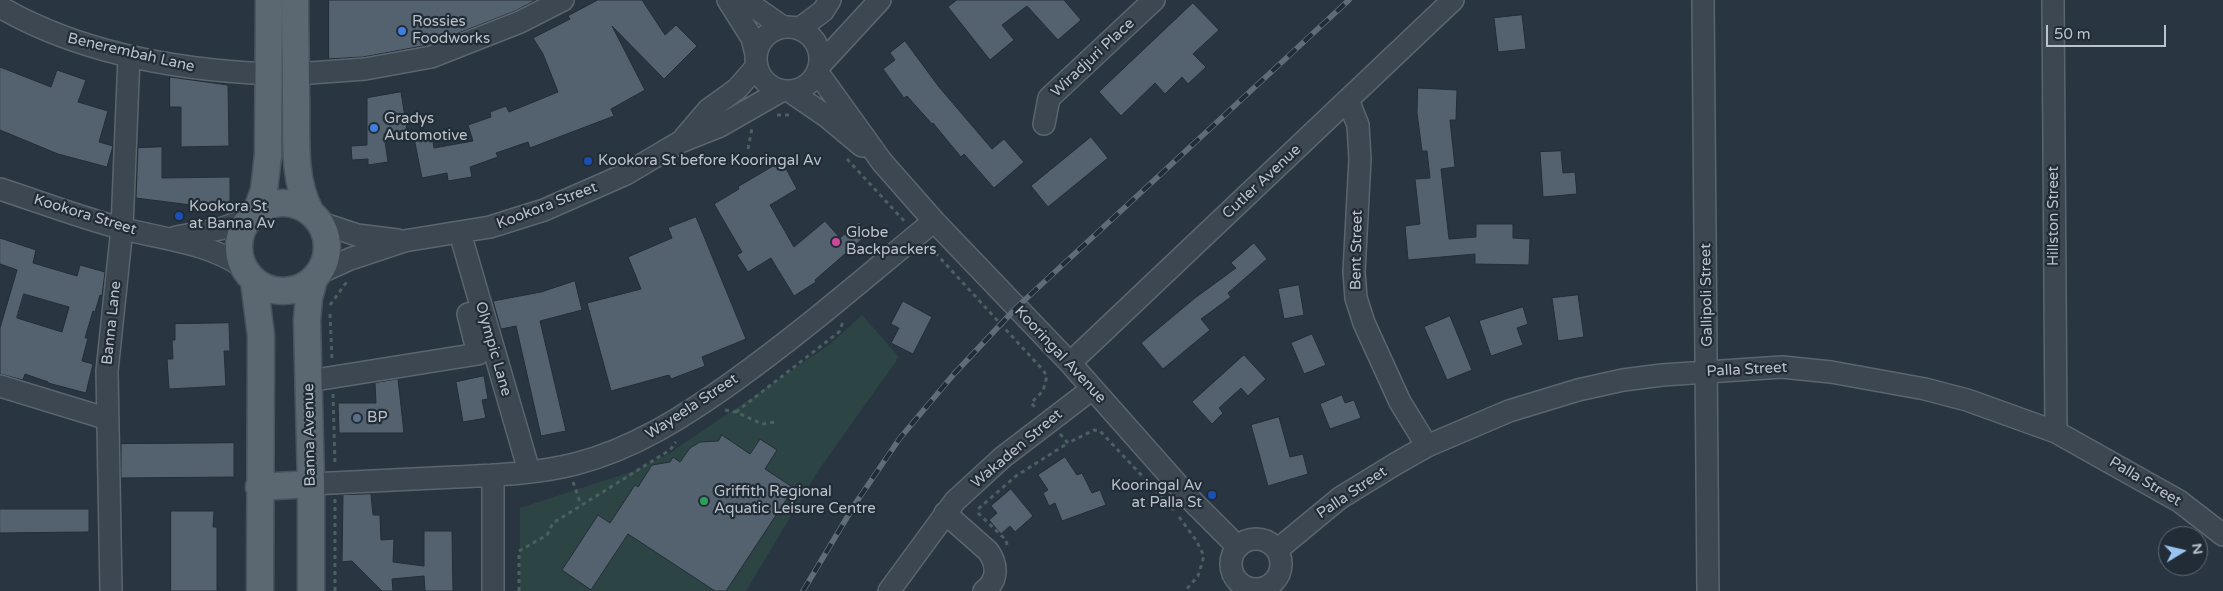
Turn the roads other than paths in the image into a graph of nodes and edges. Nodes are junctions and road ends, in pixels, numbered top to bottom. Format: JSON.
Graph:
{"nodes":[{"id":1,"x":269,"y":0,"type":"edge"},
{"id":2,"x":295,"y":0,"type":"edge"},
{"id":3,"x":562,"y":0,"type":"edge"},
{"id":4,"x":728,"y":0,"type":"edge"},
{"id":5,"x":744,"y":0,"type":"edge"},
{"id":6,"x":830,"y":0,"type":"edge"},
{"id":7,"x":880,"y":0,"type":"edge"},
{"id":8,"x":1154,"y":0,"type":"edge"},
{"id":9,"x":1453,"y":0,"type":"edge"},
{"id":10,"x":1703,"y":0,"type":"edge"},
{"id":11,"x":2053,"y":0,"type":"edge"},
{"id":12,"x":0,"y":7,"type":"edge"},
{"id":13,"x":791,"y":28,"type":"junction"},
{"id":14,"x":129,"y":56,"type":"junction"},
{"id":15,"x":756,"y":60,"type":"junction"},
{"id":16,"x":819,"y":69,"type":"junction"},
{"id":17,"x":269,"y":74,"type":"junction"},
{"id":18,"x":296,"y":74,"type":"junction"},
{"id":19,"x":786,"y":92,"type":"junction"},
{"id":20,"x":1348,"y":100,"type":"junction"},
{"id":21,"x":1044,"y":124,"type":"dead end"},
{"id":22,"x":680,"y":142,"type":"junction"},
{"id":23,"x":882,"y":162,"type":"junction"},
{"id":24,"x":0,"y":189,"type":"edge"},
{"id":25,"x":253,"y":215,"type":"junction"},
{"id":26,"x":315,"y":217,"type":"junction"},
{"id":27,"x":934,"y":221,"type":"junction"},
{"id":28,"x":122,"y":228,"type":"junction"},
{"id":29,"x":460,"y":233,"type":"junction"},
{"id":30,"x":171,"y":238,"type":"junction"},
{"id":31,"x":404,"y":241,"type":"junction"},
{"id":32,"x":249,"y":274,"type":"junction"},
{"id":33,"x":317,"y":276,"type":"junction"},
{"id":34,"x":482,"y":310,"type":"junction"},
{"id":35,"x":1070,"y":363,"type":"junction"},
{"id":36,"x":1707,"y":372,"type":"junction"},
{"id":37,"x":309,"y":381,"type":"junction"},
{"id":38,"x":0,"y":386,"type":"edge"},
{"id":39,"x":1092,"y":388,"type":"junction"},
{"id":40,"x":108,"y":419,"type":"junction"},
{"id":41,"x":2056,"y":432,"type":"junction"},
{"id":42,"x":1427,"y":446,"type":"junction"},
{"id":43,"x":527,"y":464,"type":"dead end"},
{"id":44,"x":493,"y":475,"type":"junction"},
{"id":45,"x":312,"y":484,"type":"junction"},
{"id":46,"x":259,"y":487,"type":"junction"},
{"id":47,"x":945,"y":513,"type":"junction"},
{"id":48,"x":2223,"y":535,"type":"edge"},
{"id":49,"x":1238,"y":547,"type":"junction"},
{"id":50,"x":1277,"y":550,"type":"junction"},
{"id":51,"x":1233,"y":586,"type":"edge"},
{"id":52,"x":1277,"y":587,"type":"edge"},
{"id":53,"x":111,"y":591,"type":"edge"},
{"id":54,"x":260,"y":591,"type":"edge"},
{"id":55,"x":311,"y":591,"type":"edge"},
{"id":56,"x":493,"y":591,"type":"edge"},
{"id":57,"x":889,"y":591,"type":"edge"},
{"id":58,"x":984,"y":591,"type":"edge"},
{"id":59,"x":1708,"y":591,"type":"edge"}],
"edges":[{"from":1,"to":17,"type":"main road"},
{"from":2,"to":18,"type":"main road"},
{"from":3,"to":18,"type":"street"},
{"from":4,"to":15,"type":"street"},
{"from":5,"to":13,"type":"street"},
{"from":6,"to":13,"type":"street"},
{"from":7,"to":16,"type":"street"},
{"from":8,"to":21,"type":"street","name":"Wiradjuri Place"},
{"from":9,"to":20,"type":"street","name":"Cutler Avenue"},
{"from":10,"to":36,"type":"street","name":"Gallipoli Street"},
{"from":11,"to":41,"type":"street","name":"Hillston Street"},
{"from":12,"to":14,"type":"street","name":"Benerembah Lane"},
{"from":13,"to":15,"type":"street"},
{"from":13,"to":16,"type":"street"},
{"from":14,"to":17,"type":"street","name":"Benerembah Lane"},
{"from":14,"to":28,"type":"street","name":"Banna Lane"},
{"from":15,"to":19,"type":"street"},
{"from":15,"to":22,"type":"street","name":"Kookora Street"},
{"from":16,"to":19,"type":"street"},
{"from":16,"to":23,"type":"street","name":"Kooringal Avenue"},
{"from":17,"to":18,"type":"main road"},
{"from":17,"to":25,"type":"main road"},
{"from":18,"to":26,"type":"main road"},
{"from":19,"to":22,"type":"street","name":"Kookora Street"},
{"from":19,"to":23,"type":"street","name":"Kooringal Avenue"},
{"from":20,"to":35,"type":"street","name":"Cutler Avenue"},
{"from":20,"to":42,"type":"street","name":"Bent Street"},
{"from":22,"to":29,"type":"street","name":"Kookora Street"},
{"from":23,"to":27,"type":"street","name":"Kooringal Avenue"},
{"from":24,"to":28,"type":"street","name":"Kookora Street"},
{"from":25,"to":26,"type":"main road"},
{"from":25,"to":30,"type":"street","name":"Kookora Street"},
{"from":25,"to":32,"type":"main road"},
{"from":26,"to":31,"type":"street","name":"Kookora Street"},
{"from":26,"to":33,"type":"main road"},
{"from":27,"to":35,"type":"street","name":"Kooringal Avenue"},
{"from":27,"to":44,"type":"street","name":"Wayeela Street"},
{"from":28,"to":30,"type":"street","name":"Kookora Street"},
{"from":28,"to":40,"type":"street","name":"Banna Lane"},
{"from":29,"to":31,"type":"street","name":"Kookora Street"},
{"from":29,"to":34,"type":"street","name":"Olympic Lane"},
{"from":30,"to":32,"type":"street","name":"Kookora Street"},
{"from":31,"to":33,"type":"street","name":"Kookora Street"},
{"from":32,"to":33,"type":"main road"},
{"from":32,"to":46,"type":"main road"},
{"from":33,"to":37,"type":"main road","name":"Banna Avenue"},
{"from":34,"to":37,"type":"street"},
{"from":34,"to":43,"type":"street","name":"Olympic Lane"},
{"from":35,"to":39,"type":"street","name":"Kooringal Avenue"},
{"from":36,"to":41,"type":"street","name":"Palla Street"},
{"from":36,"to":42,"type":"street","name":"Palla Street"},
{"from":36,"to":59,"type":"street","name":"Gallipoli Street"},
{"from":37,"to":45,"type":"main road","name":"Banna Avenue"},
{"from":38,"to":40,"type":"street"},
{"from":39,"to":47,"type":"street","name":"Wakaden Street"},
{"from":39,"to":49,"type":"street","name":"Kooringal Avenue"},
{"from":40,"to":53,"type":"street","name":"Banna Lane"},
{"from":41,"to":48,"type":"street","name":"Palla Street"},
{"from":42,"to":50,"type":"street","name":"Palla Street"},
{"from":44,"to":45,"type":"street","name":"Wayeela Street"},
{"from":44,"to":56,"type":"street"},
{"from":45,"to":46,"type":"main road"},
{"from":45,"to":55,"type":"main road","name":"Banna Avenue"},
{"from":46,"to":54,"type":"main road"},
{"from":47,"to":57,"type":"street","name":"Wakaden Street"},
{"from":47,"to":58,"type":"street"},
{"from":49,"to":50,"type":"street"},
{"from":49,"to":51,"type":"street"},
{"from":50,"to":52,"type":"street"},
{"from":51,"to":52,"type":"street"}]}
